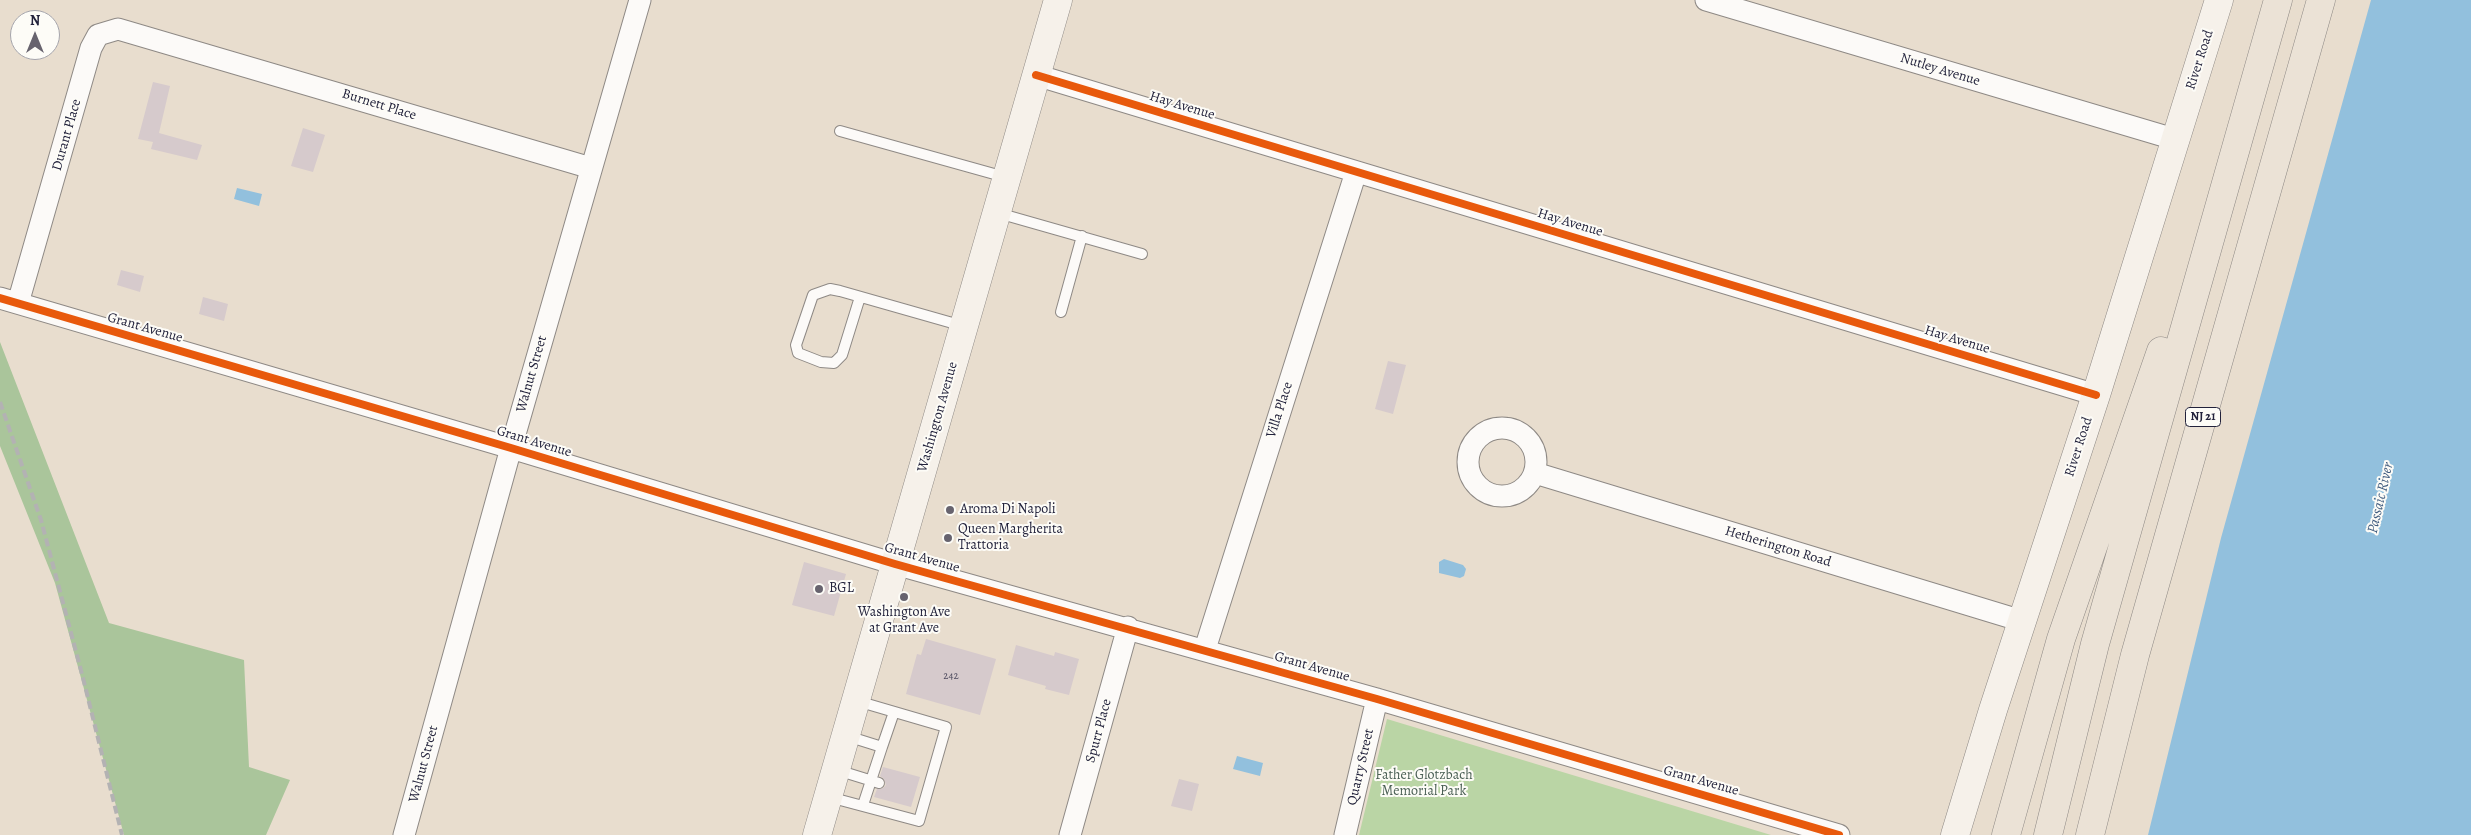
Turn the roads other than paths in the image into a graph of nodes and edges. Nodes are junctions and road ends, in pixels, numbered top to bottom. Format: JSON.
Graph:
{"nodes":[{"id":1,"x":640,"y":0,"type":"edge"},
{"id":2,"x":1058,"y":0,"type":"edge"},
{"id":3,"x":1706,"y":0,"type":"edge"},
{"id":4,"x":2219,"y":0,"type":"edge"},
{"id":5,"x":2278,"y":0,"type":"edge"},
{"id":6,"x":2321,"y":0,"type":"edge"},
{"id":7,"x":166,"y":42,"type":"joint"},
{"id":8,"x":1036,"y":75,"type":"junction"},
{"id":9,"x":840,"y":132,"type":"dead end"},
{"id":10,"x":2174,"y":139,"type":"junction"},
{"id":11,"x":591,"y":168,"type":"junction"},
{"id":12,"x":1356,"y":172,"type":"junction"},
{"id":13,"x":2228,"y":176,"type":"junction"},
{"id":14,"x":1006,"y":177,"type":"junction"},
{"id":15,"x":997,"y":212,"type":"junction"},
{"id":16,"x":1082,"y":236,"type":"junction"},
{"id":17,"x":1142,"y":254,"type":"dead end"},
{"id":18,"x":860,"y":297,"type":"junction"},
{"id":19,"x":9,"y":301,"type":"edge"},
{"id":20,"x":1061,"y":312,"type":"dead end"},
{"id":21,"x":964,"y":326,"type":"junction"},
{"id":22,"x":2096,"y":395,"type":"junction"},
{"id":23,"x":511,"y":448,"type":"junction"},
{"id":24,"x":1535,"y":473,"type":"dead end"},
{"id":25,"x":895,"y":564,"type":"junction"},
{"id":26,"x":2022,"y":621,"type":"junction"},
{"id":27,"x":1128,"y":627,"type":"junction"},
{"id":28,"x":1205,"y":649,"type":"junction"},
{"id":29,"x":2135,"y":655,"type":"junction"},
{"id":30,"x":1377,"y":699,"type":"junction"},
{"id":31,"x":856,"y":701,"type":"junction"},
{"id":32,"x":894,"y":712,"type":"junction"},
{"id":33,"x":846,"y":736,"type":"junction"},
{"id":34,"x":882,"y":748,"type":"junction"},
{"id":35,"x":836,"y":770,"type":"junction"},
{"id":36,"x":875,"y":781,"type":"junction"},
{"id":37,"x":828,"y":797,"type":"junction"},
{"id":38,"x":863,"y":805,"type":"junction"},
{"id":39,"x":404,"y":835,"type":"edge"},
{"id":40,"x":817,"y":835,"type":"edge"},
{"id":41,"x":1070,"y":835,"type":"edge"},
{"id":42,"x":1345,"y":835,"type":"edge"},
{"id":43,"x":1839,"y":835,"type":"edge"},
{"id":44,"x":1955,"y":835,"type":"edge"},
{"id":45,"x":2006,"y":835,"type":"edge"},
{"id":46,"x":2048,"y":835,"type":"edge"},
{"id":47,"x":2090,"y":835,"type":"edge"},
{"id":48,"x":2110,"y":835,"type":"edge"}],
"edges":[{"from":1,"to":11,"type":"street","name":"Walnut Street"},
{"from":2,"to":8,"type":"main road","name":"Washington Avenue"},
{"from":3,"to":10,"type":"street","name":"Nutley Avenue"},
{"from":4,"to":10,"type":"main road","name":"River Road"},
{"from":5,"to":13,"type":"highway"},
{"from":6,"to":29,"type":"highway","number":"NJ 21"},
{"from":7,"to":11,"type":"street","name":"Burnett Place"},
{"from":7,"to":19,"type":"street","name":"Durant Place"},
{"from":8,"to":12,"type":"street","name":"Hay Avenue"},
{"from":8,"to":14,"type":"main road","name":"Washington Avenue"},
{"from":9,"to":14,"type":"lane"},
{"from":10,"to":22,"type":"main road","name":"River Road"},
{"from":11,"to":23,"type":"street","name":"Walnut Street"},
{"from":12,"to":22,"type":"street","name":"Hay Avenue"},
{"from":12,"to":28,"type":"street","name":"Villa Place"},
{"from":13,"to":45,"type":"highway"},
{"from":13,"to":46,"type":"highway"},
{"from":14,"to":15,"type":"main road","name":"Washington Avenue"},
{"from":15,"to":16,"type":"lane"},
{"from":15,"to":21,"type":"main road","name":"Washington Avenue"},
{"from":16,"to":17,"type":"lane"},
{"from":16,"to":20,"type":"lane"},
{"from":18,"to":18,"type":"lane"},
{"from":18,"to":21,"type":"lane"},
{"from":19,"to":23,"type":"street","name":"Grant Avenue"},
{"from":21,"to":25,"type":"main road","name":"Washington Avenue"},
{"from":22,"to":26,"type":"main road","name":"River Road"},
{"from":23,"to":25,"type":"street","name":"Grant Avenue"},
{"from":23,"to":39,"type":"street","name":"Walnut Street"},
{"from":24,"to":26,"type":"street","name":"Hetherington Road"},
{"from":25,"to":27,"type":"street","name":"Grant Avenue"},
{"from":25,"to":31,"type":"main road","name":"Washington Avenue"},
{"from":26,"to":44,"type":"main road","name":"River Road"},
{"from":27,"to":28,"type":"street","name":"Grant Avenue"},
{"from":27,"to":41,"type":"street","name":"Spurr Place"},
{"from":28,"to":30,"type":"street","name":"Grant Avenue"},
{"from":29,"to":47,"type":"highway","number":"NJ 21"},
{"from":29,"to":48,"type":"highway"},
{"from":30,"to":42,"type":"street","name":"Quarry Street"},
{"from":30,"to":43,"type":"street","name":"Grant Avenue"},
{"from":31,"to":32,"type":"lane"},
{"from":31,"to":33,"type":"main road","name":"Washington Avenue"},
{"from":32,"to":34,"type":"lane"},
{"from":32,"to":38,"type":"lane"},
{"from":33,"to":34,"type":"lane"},
{"from":33,"to":35,"type":"main road","name":"Washington Avenue"},
{"from":34,"to":36,"type":"lane"},
{"from":35,"to":36,"type":"lane"},
{"from":35,"to":37,"type":"main road","name":"Washington Avenue"},
{"from":36,"to":38,"type":"lane"},
{"from":37,"to":38,"type":"lane"},
{"from":37,"to":40,"type":"main road","name":"Washington Avenue"}]}
